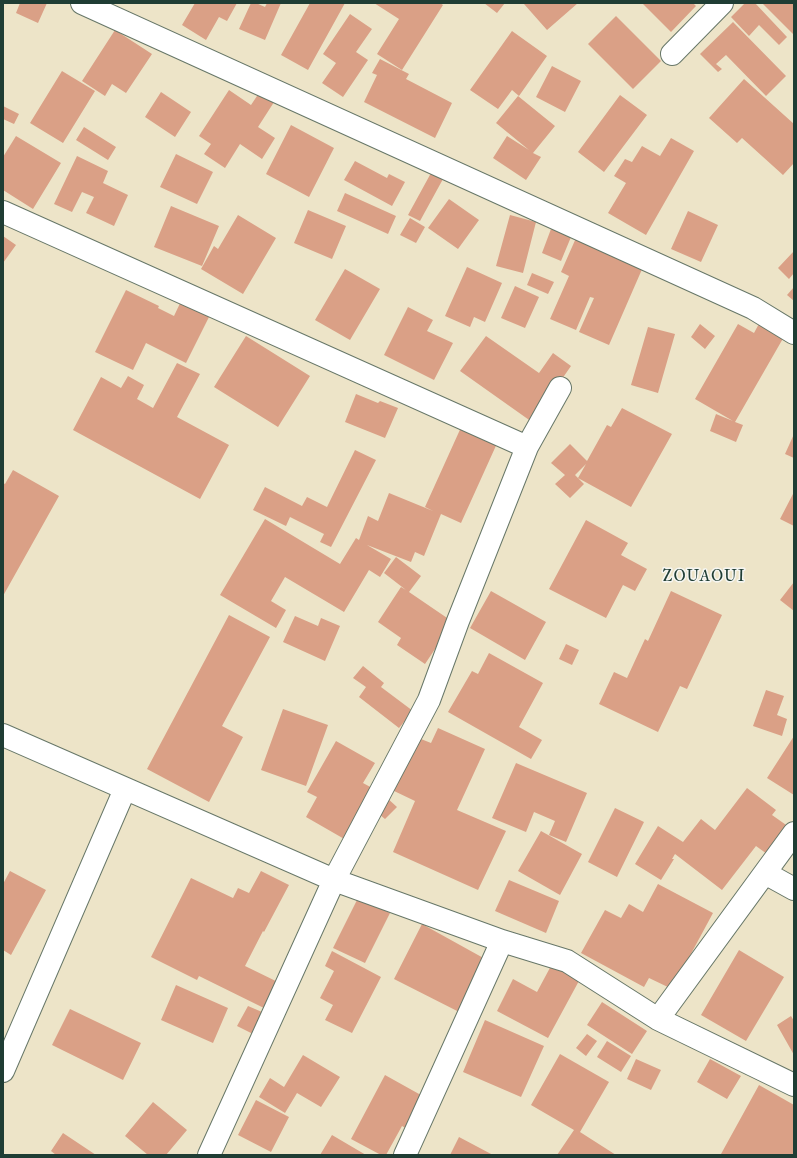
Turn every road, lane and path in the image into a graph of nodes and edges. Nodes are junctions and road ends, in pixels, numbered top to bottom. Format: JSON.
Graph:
{"nodes":[{"id":1,"x":82,"y":3,"type":"edge"},
{"id":2,"x":722,"y":3,"type":"edge"},
{"id":3,"x":672,"y":54,"type":"dead end"},
{"id":4,"x":3,"y":212,"type":"edge"},
{"id":5,"x":794,"y":333,"type":"edge"},
{"id":6,"x":560,"y":388,"type":"dead end"},
{"id":7,"x":527,"y":446,"type":"junction"},
{"id":8,"x":3,"y":735,"type":"edge"},
{"id":9,"x":125,"y":789,"type":"junction"},
{"id":10,"x":794,"y":833,"type":"edge"},
{"id":11,"x":765,"y":873,"type":"junction"},
{"id":12,"x":334,"y":880,"type":"junction"},
{"id":13,"x":794,"y":889,"type":"edge"},
{"id":14,"x":502,"y":941,"type":"junction"},
{"id":15,"x":658,"y":1019,"type":"junction"},
{"id":16,"x":3,"y":1071,"type":"edge"},
{"id":17,"x":794,"y":1085,"type":"edge"},
{"id":18,"x":209,"y":1155,"type":"edge"},
{"id":19,"x":405,"y":1155,"type":"edge"}],
"edges":[{"from":1,"to":5,"type":"street"},
{"from":2,"to":3,"type":"street"},
{"from":4,"to":7,"type":"street"},
{"from":6,"to":7,"type":"street"},
{"from":7,"to":12,"type":"street"},
{"from":8,"to":9,"type":"street"},
{"from":9,"to":12,"type":"street"},
{"from":9,"to":16,"type":"street"},
{"from":10,"to":11,"type":"street"},
{"from":11,"to":13,"type":"street"},
{"from":11,"to":15,"type":"street"},
{"from":12,"to":14,"type":"street"},
{"from":12,"to":18,"type":"street"},
{"from":14,"to":15,"type":"street"},
{"from":14,"to":19,"type":"street"},
{"from":15,"to":17,"type":"street"}]}
